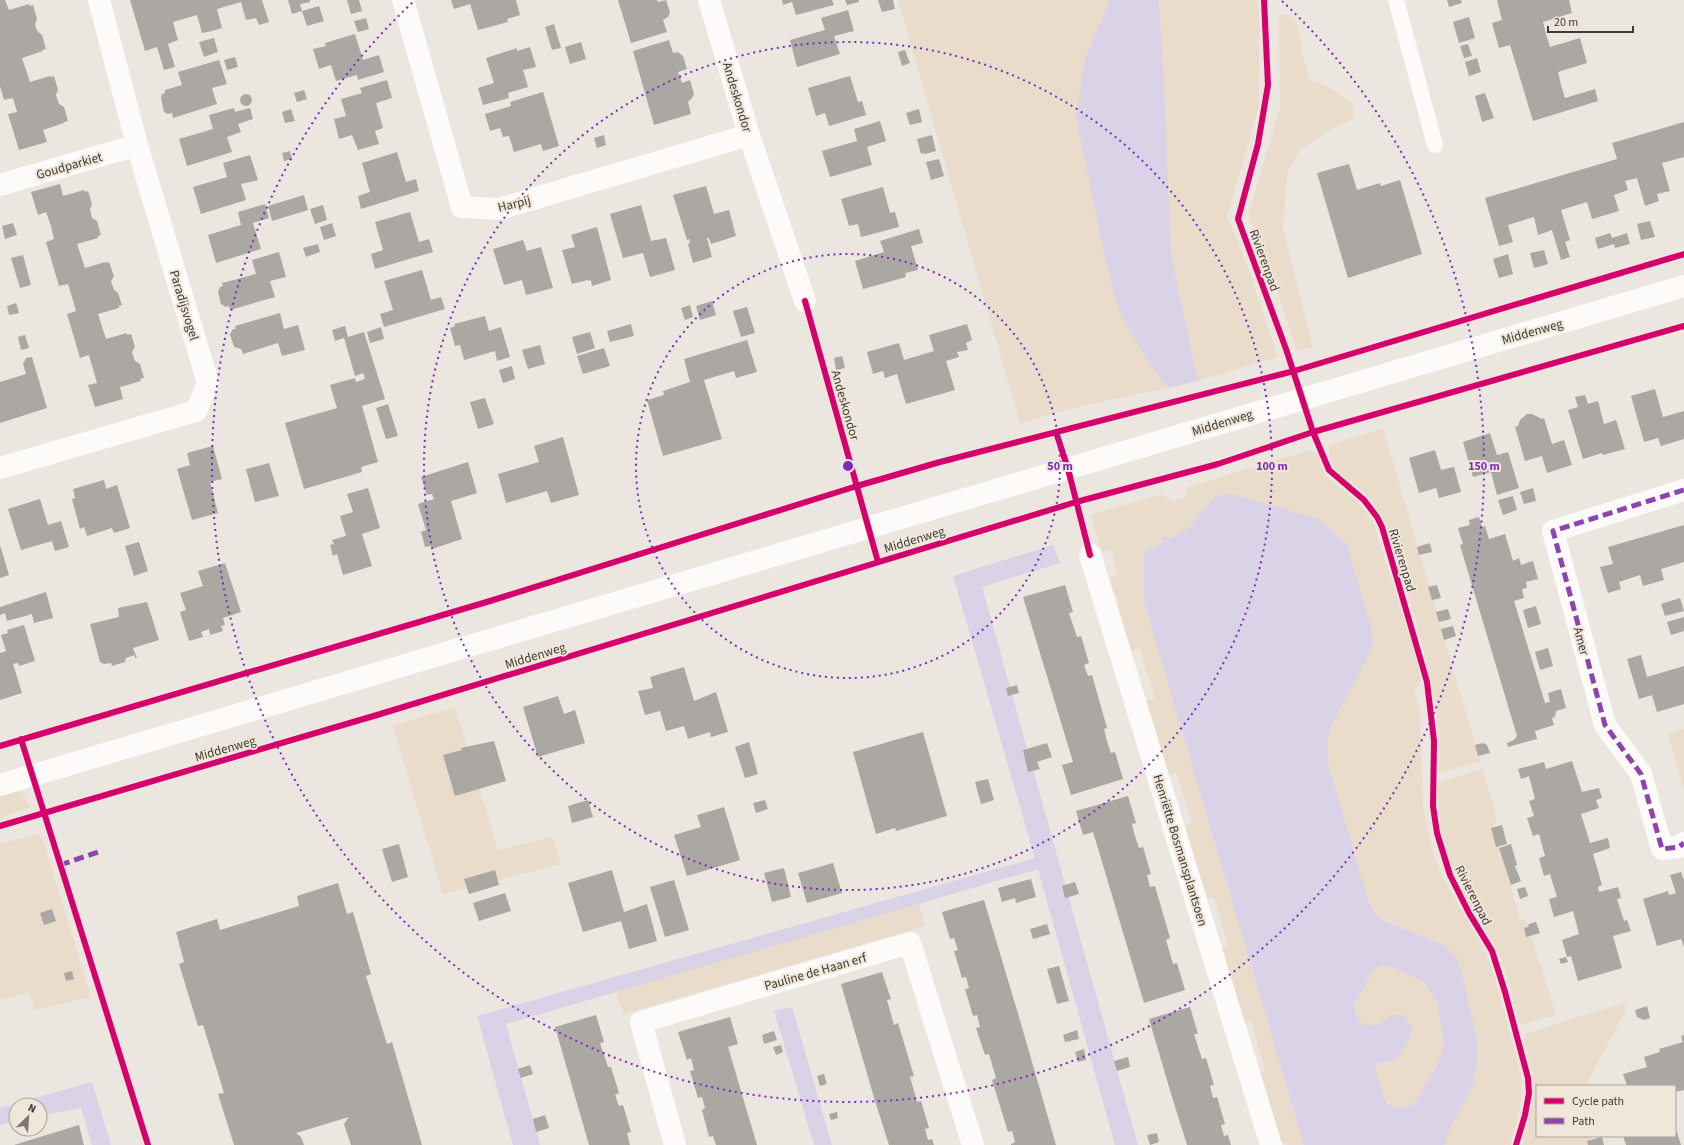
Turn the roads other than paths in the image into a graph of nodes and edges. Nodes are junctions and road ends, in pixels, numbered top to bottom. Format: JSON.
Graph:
{"nodes":[{"id":1,"x":98,"y":0,"type":"edge"},
{"id":2,"x":403,"y":0,"type":"edge"},
{"id":3,"x":709,"y":0,"type":"edge"},
{"id":4,"x":1396,"y":0,"type":"edge"},
{"id":5,"x":749,"y":135,"type":"junction"},
{"id":6,"x":137,"y":145,"type":"junction"},
{"id":7,"x":1435,"y":145,"type":"dead end"},
{"id":8,"x":0,"y":185,"type":"edge"},
{"id":9,"x":1684,"y":286,"type":"edge"},
{"id":10,"x":805,"y":301,"type":"dead end"},
{"id":11,"x":0,"y":468,"type":"edge"},
{"id":12,"x":1684,"y":490,"type":"edge"},
{"id":13,"x":1090,"y":555,"type":"dead end"},
{"id":14,"x":0,"y":785,"type":"edge"},
{"id":15,"x":1684,"y":843,"type":"edge"},
{"id":16,"x":675,"y":1145,"type":"edge"},
{"id":17,"x":973,"y":1145,"type":"edge"},
{"id":18,"x":1271,"y":1145,"type":"edge"}],
"edges":[{"from":1,"to":6,"type":"street","name":"Paradijsvogel"},
{"from":2,"to":5,"type":"street","name":"Harpij"},
{"from":3,"to":5,"type":"street","name":"Andeskondor"},
{"from":4,"to":7,"type":"lane"},
{"from":5,"to":10,"type":"street","name":"Andeskondor"},
{"from":6,"to":8,"type":"street","name":"Goudparkiet"},
{"from":6,"to":11,"type":"street","name":"Paradijsvogel"},
{"from":9,"to":14,"type":"street","name":"Middenweg"},
{"from":12,"to":15,"type":"street","name":"Amer"},
{"from":13,"to":18,"type":"street","name":"Henriëtte Bosmansplantsoen"},
{"from":16,"to":17,"type":"street","name":"Pauline de Haan erf"}]}
